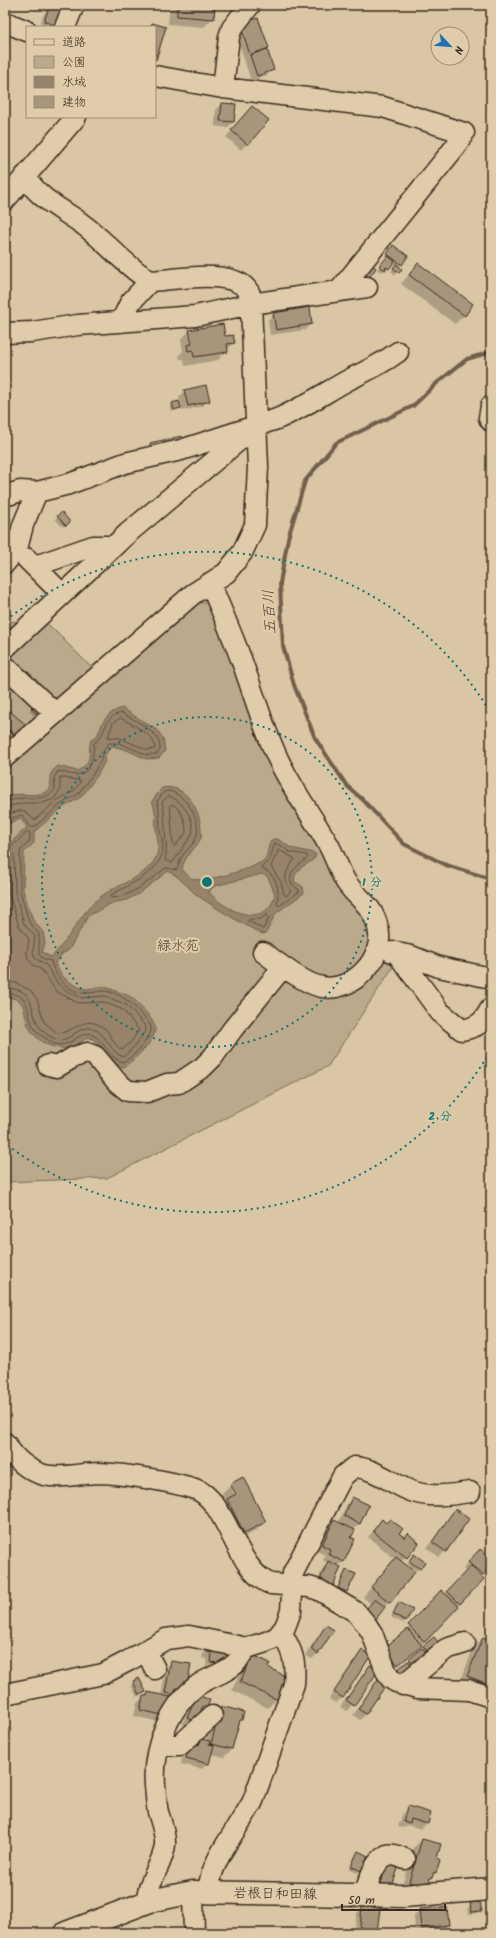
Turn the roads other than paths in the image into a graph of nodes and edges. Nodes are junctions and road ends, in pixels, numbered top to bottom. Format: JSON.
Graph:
{"nodes":[{"id":1,"x":74,"y":5,"type":"edge"},
{"id":2,"x":250,"y":5,"type":"edge"},
{"id":3,"x":5,"y":22,"type":"edge"},
{"id":4,"x":65,"y":26,"type":"edge"},
{"id":5,"x":26,"y":31,"type":"edge"},
{"id":6,"x":156,"y":76,"type":"edge"},
{"id":7,"x":223,"y":88,"type":"junction"},
{"id":8,"x":75,"y":118,"type":"edge"},
{"id":9,"x":25,"y":176,"type":"junction"},
{"id":10,"x":5,"y":200,"type":"edge"},
{"id":11,"x":150,"y":282,"type":"junction"},
{"id":12,"x":367,"y":287,"type":"dead end"},
{"id":13,"x":339,"y":291,"type":"junction"},
{"id":14,"x":251,"y":304,"type":"junction"},
{"id":15,"x":121,"y":322,"type":"junction"},
{"id":16,"x":5,"y":333,"type":"edge"},
{"id":17,"x":398,"y":352,"type":"dead end"},
{"id":18,"x":491,"y":406,"type":"edge"},
{"id":19,"x":491,"y":421,"type":"edge"},
{"id":20,"x":257,"y":426,"type":"junction"},
{"id":21,"x":37,"y":492,"type":"junction"},
{"id":22,"x":5,"y":496,"type":"edge"},
{"id":23,"x":114,"y":546,"type":"junction"},
{"id":24,"x":11,"y":556,"type":"edge"},
{"id":25,"x":34,"y":566,"type":"junction"},
{"id":26,"x":210,"y":584,"type":"junction"},
{"id":27,"x":62,"y":594,"type":"junction"},
{"id":28,"x":5,"y":648,"type":"edge"},
{"id":29,"x":5,"y":666,"type":"edge"},
{"id":30,"x":55,"y":713,"type":"junction"},
{"id":31,"x":5,"y":757,"type":"edge"},
{"id":32,"x":387,"y":950,"type":"junction"},
{"id":33,"x":263,"y":952,"type":"dead end"},
{"id":34,"x":283,"y":967,"type":"junction"},
{"id":35,"x":491,"y":978,"type":"edge"},
{"id":36,"x":491,"y":1008,"type":"edge"},
{"id":37,"x":48,"y":1065,"type":"dead end"},
{"id":38,"x":5,"y":1443,"type":"edge"},
{"id":39,"x":470,"y":1492,"type":"dead end"},
{"id":40,"x":293,"y":1586,"type":"junction"},
{"id":41,"x":282,"y":1632,"type":"junction"},
{"id":42,"x":466,"y":1642,"type":"dead end"},
{"id":43,"x":248,"y":1648,"type":"junction"},
{"id":44,"x":146,"y":1651,"type":"junction"},
{"id":45,"x":155,"y":1670,"type":"dead end"},
{"id":46,"x":403,"y":1686,"type":"junction"},
{"id":47,"x":5,"y":1694,"type":"edge"},
{"id":48,"x":491,"y":1698,"type":"edge"},
{"id":49,"x":212,"y":1716,"type":"dead end"},
{"id":50,"x":160,"y":1746,"type":"junction"},
{"id":51,"x":405,"y":1859,"type":"dead end"},
{"id":52,"x":491,"y":1889,"type":"edge"},
{"id":53,"x":200,"y":1892,"type":"junction"},
{"id":54,"x":364,"y":1896,"type":"junction"},
{"id":55,"x":147,"y":1902,"type":"junction"},
{"id":56,"x":66,"y":1933,"type":"edge"},
{"id":57,"x":194,"y":1933,"type":"edge"}],
"edges":[{"from":1,"to":4,"type":"street"},
{"from":2,"to":7,"type":"street"},
{"from":3,"to":5,"type":"street"},
{"from":6,"to":7,"type":"street"},
{"from":7,"to":13,"type":"street"},
{"from":8,"to":9,"type":"street"},
{"from":9,"to":10,"type":"street"},
{"from":9,"to":11,"type":"street"},
{"from":11,"to":14,"type":"street"},
{"from":11,"to":15,"type":"street"},
{"from":12,"to":13,"type":"street"},
{"from":13,"to":14,"type":"street"},
{"from":14,"to":15,"type":"street"},
{"from":14,"to":20,"type":"street"},
{"from":15,"to":16,"type":"street"},
{"from":17,"to":20,"type":"street"},
{"from":18,"to":19,"type":"street"},
{"from":20,"to":21,"type":"street"},
{"from":20,"to":23,"type":"street"},
{"from":20,"to":26,"type":"street"},
{"from":21,"to":22,"type":"street"},
{"from":21,"to":24,"type":"street"},
{"from":23,"to":25,"type":"street"},
{"from":23,"to":27,"type":"street"},
{"from":24,"to":25,"type":"street"},
{"from":25,"to":27,"type":"street"},
{"from":26,"to":30,"type":"street"},
{"from":26,"to":32,"type":"street"},
{"from":27,"to":28,"type":"street"},
{"from":29,"to":30,"type":"street"},
{"from":30,"to":31,"type":"street"},
{"from":32,"to":34,"type":"street"},
{"from":32,"to":35,"type":"street"},
{"from":32,"to":36,"type":"street"},
{"from":33,"to":34,"type":"street"},
{"from":34,"to":37,"type":"street"},
{"from":38,"to":40,"type":"street"},
{"from":39,"to":40,"type":"street"},
{"from":40,"to":41,"type":"street"},
{"from":40,"to":46,"type":"street"},
{"from":41,"to":43,"type":"street"},
{"from":41,"to":53,"type":"street"},
{"from":42,"to":46,"type":"street"},
{"from":43,"to":44,"type":"street"},
{"from":43,"to":50,"type":"street"},
{"from":44,"to":45,"type":"street"},
{"from":44,"to":47,"type":"street"},
{"from":46,"to":48,"type":"street"},
{"from":49,"to":50,"type":"street"},
{"from":50,"to":55,"type":"street"},
{"from":51,"to":54,"type":"street"},
{"from":52,"to":54,"type":"main road","name":"岩根日和田線"},
{"from":53,"to":54,"type":"main road","name":"岩根日和田線"},
{"from":53,"to":55,"type":"main road","name":"岩根日和田線"},
{"from":53,"to":57,"type":"street"},
{"from":55,"to":56,"type":"main road","name":"岩根日和田線"}]}
